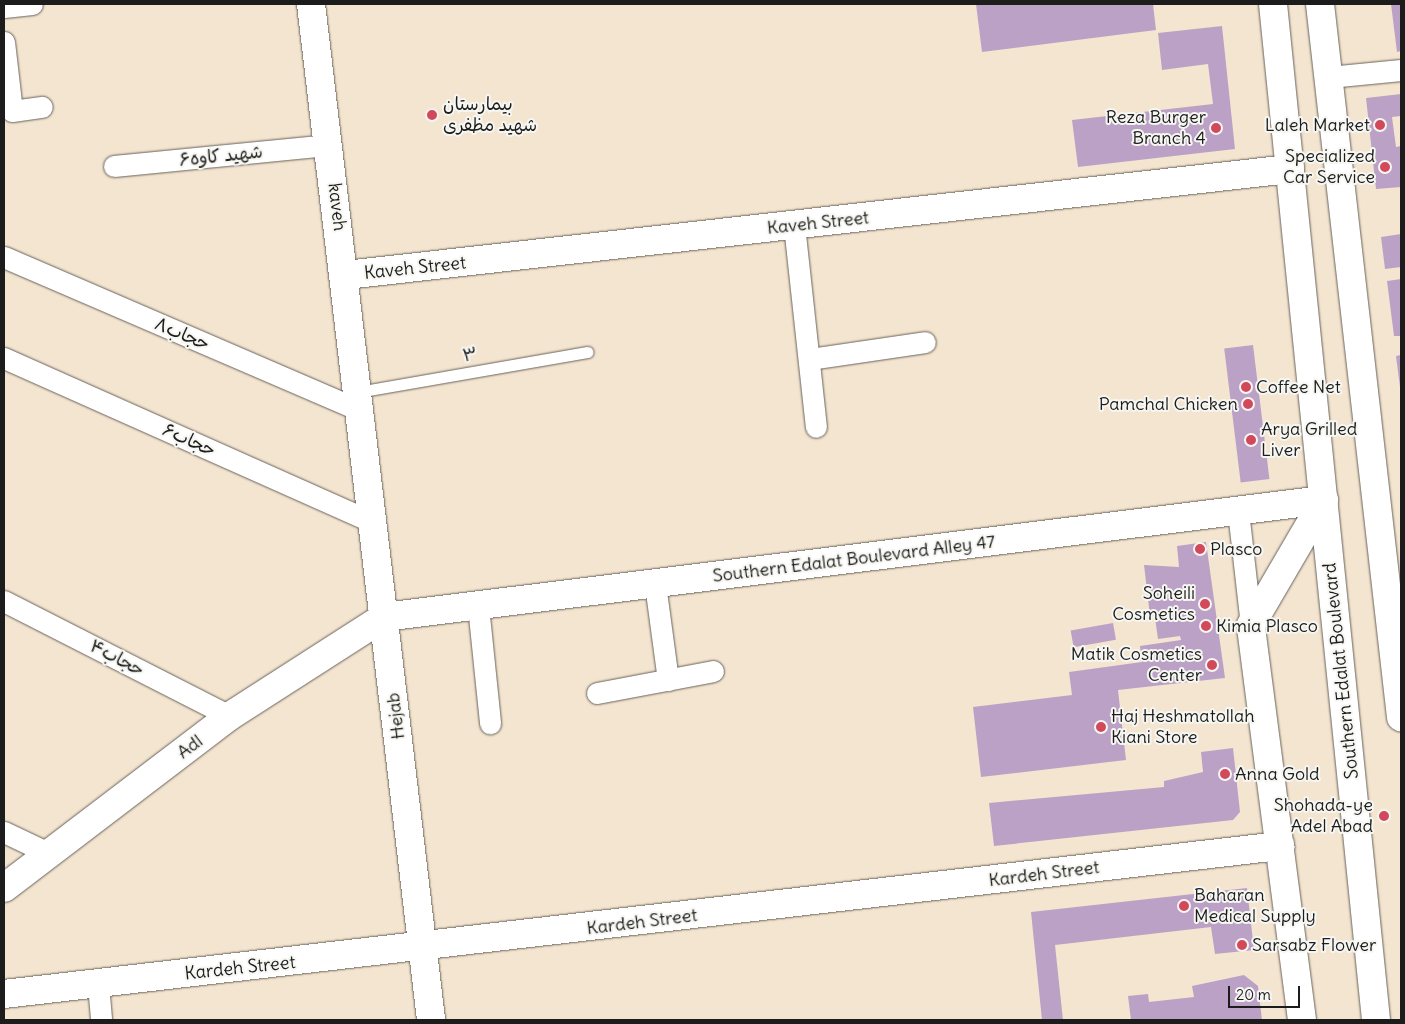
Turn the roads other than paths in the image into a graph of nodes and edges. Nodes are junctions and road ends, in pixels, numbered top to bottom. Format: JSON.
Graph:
{"nodes":[{"id":1,"x":32,"y":4,"type":"edge"},
{"id":2,"x":312,"y":4,"type":"edge"},
{"id":3,"x":1273,"y":4,"type":"edge"},
{"id":4,"x":1320,"y":4,"type":"edge"},
{"id":5,"x":4,"y":7,"type":"edge"},
{"id":6,"x":4,"y":42,"type":"edge"},
{"id":7,"x":1401,"y":70,"type":"edge"},
{"id":8,"x":1329,"y":77,"type":"junction"},
{"id":9,"x":42,"y":107,"type":"dead end"},
{"id":10,"x":329,"y":145,"type":"junction"},
{"id":11,"x":114,"y":166,"type":"dead end"},
{"id":12,"x":1290,"y":170,"type":"junction"},
{"id":13,"x":794,"y":225,"type":"junction"},
{"id":14,"x":4,"y":257,"type":"edge"},
{"id":15,"x":346,"y":276,"type":"junction"},
{"id":16,"x":925,"y":342,"type":"dead end"},
{"id":17,"x":588,"y":352,"type":"dead end"},
{"id":18,"x":4,"y":358,"type":"edge"},
{"id":19,"x":809,"y":359,"type":"junction"},
{"id":20,"x":360,"y":401,"type":"junction"},
{"id":21,"x":816,"y":427,"type":"dead end"},
{"id":22,"x":1324,"y":500,"type":"junction"},
{"id":23,"x":1380,"y":503,"type":"junction"},
{"id":24,"x":1238,"y":510,"type":"junction"},
{"id":25,"x":374,"y":523,"type":"junction"},
{"id":26,"x":1401,"y":526,"type":"edge"},
{"id":27,"x":655,"y":584,"type":"junction"},
{"id":28,"x":4,"y":600,"type":"edge"},
{"id":29,"x":478,"y":606,"type":"junction"},
{"id":30,"x":384,"y":617,"type":"junction"},
{"id":31,"x":1251,"y":625,"type":"junction"},
{"id":32,"x":713,"y":671,"type":"dead end"},
{"id":33,"x":668,"y":680,"type":"junction"},
{"id":34,"x":597,"y":693,"type":"dead end"},
{"id":35,"x":230,"y":716,"type":"junction"},
{"id":36,"x":1401,"y":717,"type":"edge"},
{"id":37,"x":490,"y":723,"type":"dead end"},
{"id":38,"x":4,"y":832,"type":"edge"},
{"id":39,"x":1280,"y":846,"type":"junction"},
{"id":40,"x":48,"y":853,"type":"junction"},
{"id":41,"x":4,"y":888,"type":"edge"},
{"id":42,"x":422,"y":948,"type":"junction"},
{"id":43,"x":98,"y":984,"type":"junction"},
{"id":44,"x":4,"y":994,"type":"edge"},
{"id":45,"x":101,"y":1020,"type":"edge"},
{"id":46,"x":431,"y":1020,"type":"edge"},
{"id":47,"x":1302,"y":1020,"type":"edge"},
{"id":48,"x":1376,"y":1020,"type":"edge"}],
"edges":[{"from":1,"to":5,"type":"street"},
{"from":2,"to":10,"type":"street","name":"kaveh"},
{"from":3,"to":12,"type":"street","name":"Southern Edalat Boulevard"},
{"from":4,"to":8,"type":"street"},
{"from":6,"to":9,"type":"street"},
{"from":7,"to":8,"type":"street"},
{"from":8,"to":23,"type":"street"},
{"from":10,"to":11,"type":"street","name":"شهید کاوه۶"},
{"from":10,"to":15,"type":"street","name":"kaveh"},
{"from":12,"to":13,"type":"street","name":"Kaveh Street"},
{"from":12,"to":22,"type":"street","name":"Southern Edalat Boulevard"},
{"from":13,"to":15,"type":"street","name":"Kaveh Street"},
{"from":13,"to":19,"type":"street"},
{"from":14,"to":20,"type":"street","name":"حجاب۸"},
{"from":15,"to":20,"type":"street","name":"kaveh"},
{"from":16,"to":19,"type":"street"},
{"from":17,"to":20,"type":"lane","name":"۳"},
{"from":18,"to":25,"type":"street","name":"حجاب۶"},
{"from":19,"to":21,"type":"street"},
{"from":20,"to":25,"type":"street","name":"Hejab"},
{"from":22,"to":24,"type":"street","name":"Southern Edalat Boulevard Alley 47"},
{"from":22,"to":31,"type":"street"},
{"from":22,"to":48,"type":"street","name":"Southern Edalat Boulevard"},
{"from":23,"to":26,"type":"street"},
{"from":23,"to":36,"type":"street"},
{"from":24,"to":27,"type":"street","name":"Southern Edalat Boulevard Alley 47"},
{"from":24,"to":31,"type":"street"},
{"from":25,"to":30,"type":"street","name":"Hejab"},
{"from":27,"to":29,"type":"street","name":"Southern Edalat Boulevard Alley 47"},
{"from":27,"to":33,"type":"street"},
{"from":28,"to":35,"type":"street","name":"حجاب۴"},
{"from":29,"to":30,"type":"street","name":"Southern Edalat Boulevard Alley 47"},
{"from":29,"to":37,"type":"street"},
{"from":30,"to":35,"type":"street","name":"Adl"},
{"from":30,"to":42,"type":"street","name":"Hejab"},
{"from":31,"to":39,"type":"street"},
{"from":32,"to":33,"type":"street"},
{"from":33,"to":34,"type":"street"},
{"from":35,"to":40,"type":"street","name":"Adl"},
{"from":38,"to":40,"type":"street"},
{"from":39,"to":42,"type":"street","name":"Kardeh Street"},
{"from":39,"to":47,"type":"street"},
{"from":40,"to":41,"type":"street","name":"Adl"},
{"from":42,"to":43,"type":"street","name":"Kardeh Street"},
{"from":42,"to":46,"type":"street","name":"Hejab"},
{"from":43,"to":44,"type":"street","name":"Kardeh Street"},
{"from":43,"to":45,"type":"street"}]}
